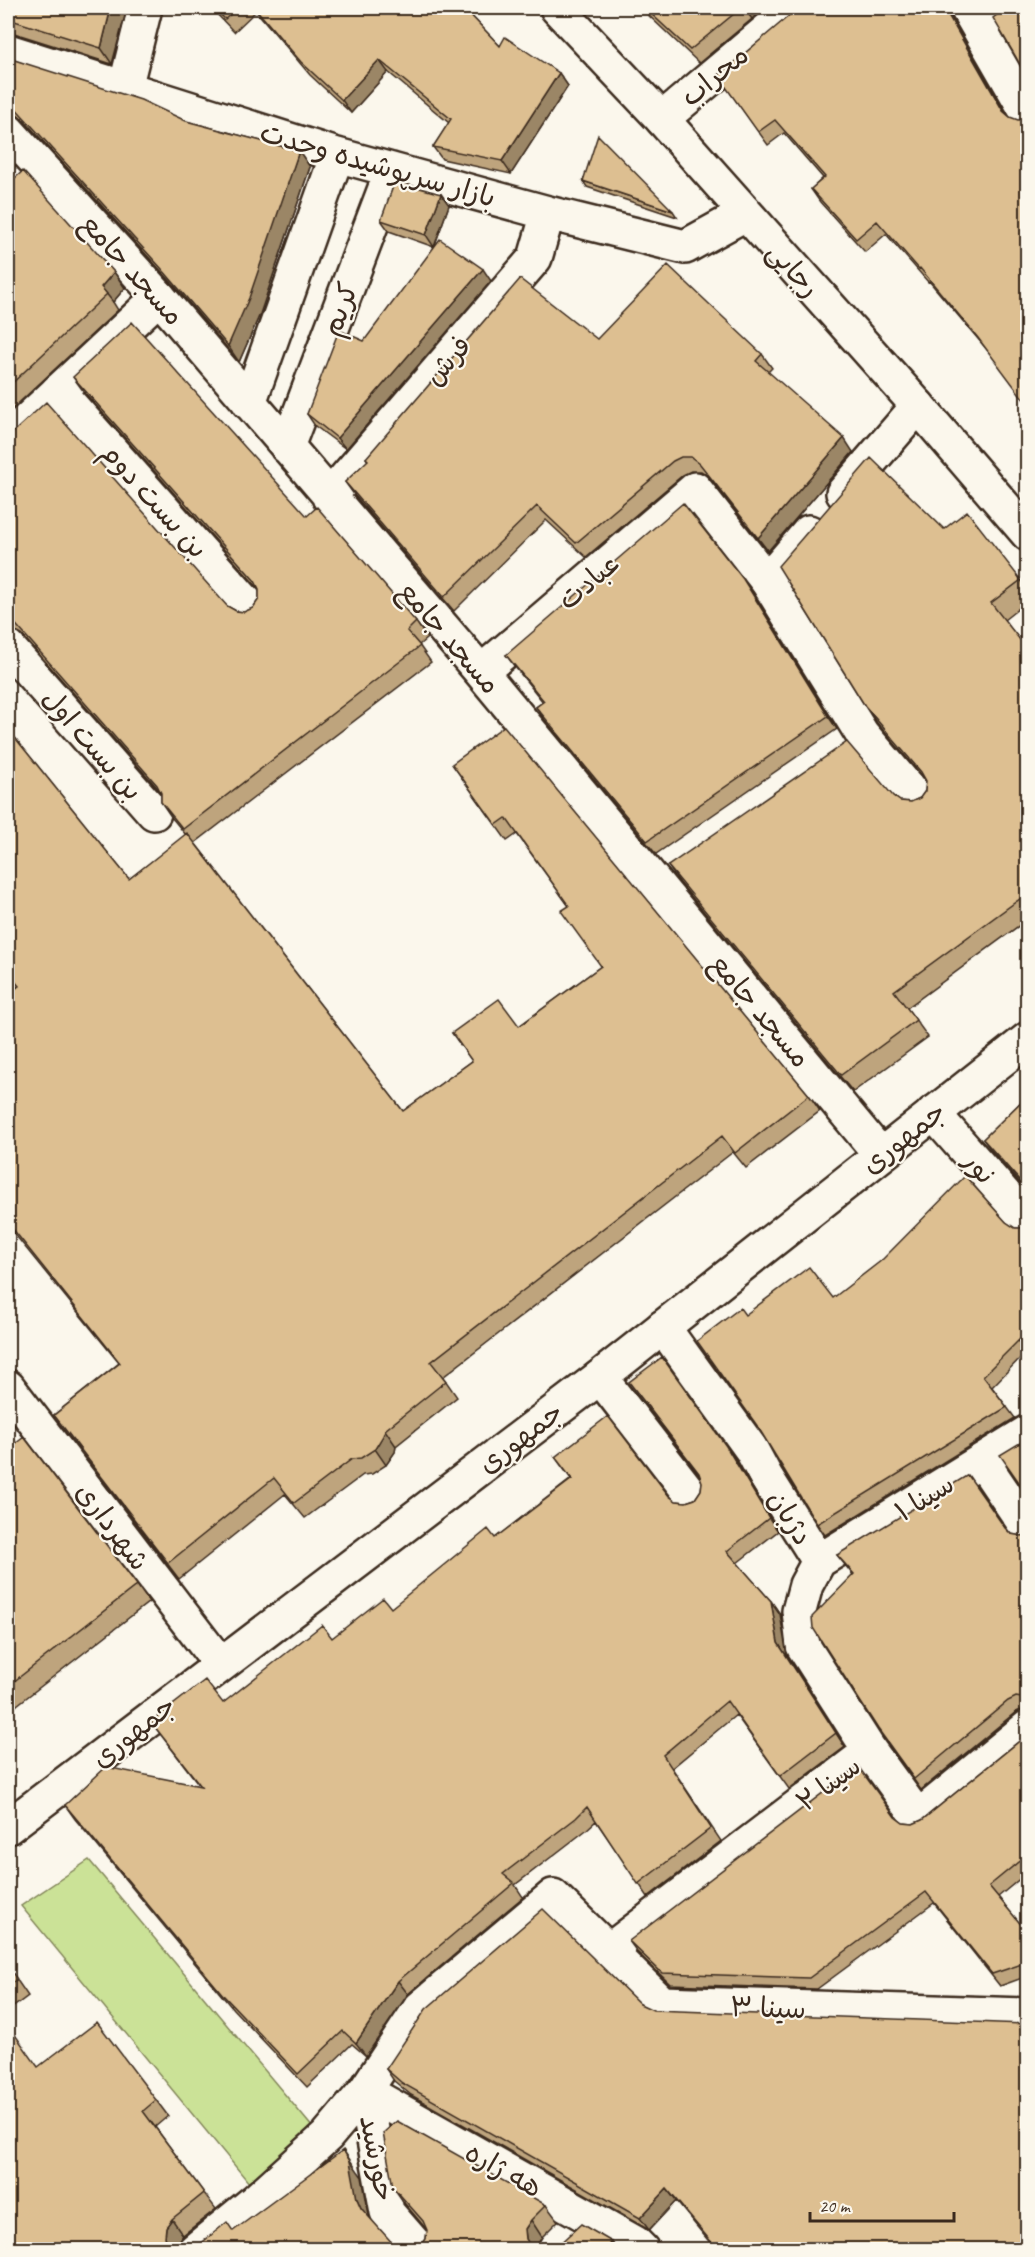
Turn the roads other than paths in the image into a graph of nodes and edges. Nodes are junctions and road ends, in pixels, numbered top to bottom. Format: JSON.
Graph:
{"nodes":[{"id":1,"x":145,"y":8,"type":"edge"},
{"id":2,"x":557,"y":8,"type":"edge"},
{"id":3,"x":794,"y":8,"type":"edge"},
{"id":4,"x":982,"y":13,"type":"edge"},
{"id":5,"x":8,"y":51,"type":"edge"},
{"id":6,"x":125,"y":88,"type":"junction"},
{"id":7,"x":1028,"y":114,"type":"edge"},
{"id":8,"x":662,"y":119,"type":"junction"},
{"id":9,"x":8,"y":131,"type":"edge"},
{"id":10,"x":337,"y":155,"type":"junction"},
{"id":11,"x":392,"y":170,"type":"junction"},
{"id":12,"x":548,"y":213,"type":"junction"},
{"id":13,"x":745,"y":214,"type":"junction"},
{"id":14,"x":159,"y":297,"type":"junction"},
{"id":15,"x":58,"y":391,"type":"junction"},
{"id":16,"x":249,"y":403,"type":"junction"},
{"id":17,"x":918,"y":406,"type":"junction"},
{"id":18,"x":8,"y":438,"type":"edge"},
{"id":19,"x":287,"y":447,"type":"junction"},
{"id":20,"x":329,"y":497,"type":"junction"},
{"id":21,"x":1028,"y":534,"type":"edge"},
{"id":22,"x":767,"y":581,"type":"junction"},
{"id":23,"x":252,"y":609,"type":"edge"},
{"id":24,"x":8,"y":647,"type":"edge"},
{"id":25,"x":481,"y":672,"type":"junction"},
{"id":26,"x":862,"y":734,"type":"junction"},
{"id":27,"x":834,"y":754,"type":"edge"},
{"id":28,"x":919,"y":801,"type":"edge"},
{"id":29,"x":154,"y":813,"type":"edge"},
{"id":30,"x":682,"y":860,"type":"edge"},
{"id":31,"x":653,"y":879,"type":"junction"},
{"id":32,"x":1028,"y":1039,"type":"edge"},
{"id":33,"x":933,"y":1113,"type":"junction"},
{"id":34,"x":880,"y":1154,"type":"junction"},
{"id":35,"x":1028,"y":1221,"type":"edge"},
{"id":36,"x":663,"y":1327,"type":"junction"},
{"id":37,"x":600,"y":1377,"type":"junction"},
{"id":38,"x":8,"y":1387,"type":"edge"},
{"id":39,"x":1028,"y":1432,"type":"edge"},
{"id":40,"x":982,"y":1461,"type":"junction"},
{"id":41,"x":693,"y":1497,"type":"edge"},
{"id":42,"x":1028,"y":1529,"type":"edge"},
{"id":43,"x":819,"y":1561,"type":"junction"},
{"id":44,"x":220,"y":1664,"type":"junction"},
{"id":45,"x":1028,"y":1726,"type":"edge"},
{"id":46,"x":870,"y":1751,"type":"junction"},
{"id":47,"x":8,"y":1827,"type":"edge"},
{"id":48,"x":608,"y":1951,"type":"junction"},
{"id":49,"x":1028,"y":2015,"type":"edge"},
{"id":50,"x":365,"y":2091,"type":"junction"},
{"id":51,"x":589,"y":2217,"type":"junction"},
{"id":52,"x":563,"y":2241,"type":"edge"},
{"id":53,"x":195,"y":2250,"type":"edge"},
{"id":54,"x":420,"y":2250,"type":"edge"},
{"id":55,"x":642,"y":2250,"type":"edge"}],
"edges":[{"from":1,"to":6,"type":"street"},
{"from":2,"to":8,"type":"street","name":"رجایی"},
{"from":3,"to":8,"type":"street","name":"محراب"},
{"from":4,"to":7,"type":"street"},
{"from":5,"to":6,"type":"street","name":"بازار سرپوشیده وحدت"},
{"from":6,"to":10,"type":"street","name":"بازار سرپوشیده وحدت"},
{"from":8,"to":13,"type":"street","name":"رجایی"},
{"from":9,"to":14,"type":"street","name":"مسجد جامع"},
{"from":10,"to":11,"type":"street","name":"بازار سرپوشیده وحدت"},
{"from":10,"to":16,"type":"street"},
{"from":11,"to":12,"type":"street","name":"بازار سرپوشیده وحدت"},
{"from":11,"to":19,"type":"street","name":"کریم"},
{"from":12,"to":13,"type":"street","name":"بازار سرپوشیده وحدت"},
{"from":12,"to":20,"type":"street","name":"فرش"},
{"from":13,"to":17,"type":"street","name":"رجایی"},
{"from":14,"to":15,"type":"street"},
{"from":14,"to":16,"type":"street","name":"مسجد جامع"},
{"from":15,"to":18,"type":"street"},
{"from":15,"to":23,"type":"street","name":"بن بست دوم"},
{"from":16,"to":19,"type":"street","name":"مسجد جامع"},
{"from":17,"to":21,"type":"street","name":"رجایی"},
{"from":17,"to":22,"type":"street"},
{"from":19,"to":20,"type":"street","name":"مسجد جامع"},
{"from":20,"to":25,"type":"street","name":"مسجد جامع"},
{"from":22,"to":25,"type":"street","name":"عبادت"},
{"from":22,"to":26,"type":"street"},
{"from":24,"to":29,"type":"street","name":"بن بست اول"},
{"from":25,"to":31,"type":"street","name":"مسجد جامع"},
{"from":26,"to":27,"type":"street"},
{"from":26,"to":28,"type":"street"},
{"from":30,"to":31,"type":"street"},
{"from":31,"to":34,"type":"street","name":"مسجد جامع"},
{"from":32,"to":33,"type":"street","name":"جمهوری"},
{"from":33,"to":34,"type":"street","name":"جمهوری"},
{"from":33,"to":35,"type":"street","name":"نور"},
{"from":34,"to":36,"type":"street","name":"جمهوری"},
{"from":36,"to":37,"type":"street","name":"جمهوری"},
{"from":36,"to":43,"type":"street","name":"دژبان"},
{"from":37,"to":41,"type":"street"},
{"from":37,"to":44,"type":"street","name":"جمهوری"},
{"from":38,"to":44,"type":"street","name":"شهرداری"},
{"from":39,"to":40,"type":"street","name":"سینا ۱"},
{"from":40,"to":42,"type":"street"},
{"from":40,"to":43,"type":"street","name":"سینا ۱"},
{"from":43,"to":46,"type":"street","name":"دژبان"},
{"from":44,"to":47,"type":"street","name":"جمهوری"},
{"from":45,"to":46,"type":"street","name":"سینا ۲"},
{"from":46,"to":48,"type":"street","name":"سینا ۲"},
{"from":48,"to":49,"type":"street","name":"سینا ۳"},
{"from":48,"to":50,"type":"street","name":"سینا ۳"},
{"from":50,"to":51,"type":"street","name":"هه ژاره"},
{"from":50,"to":53,"type":"street"},
{"from":50,"to":54,"type":"street","name":"خورشید"},
{"from":51,"to":52,"type":"street"},
{"from":51,"to":55,"type":"street","name":"هه ژاره"}]}
